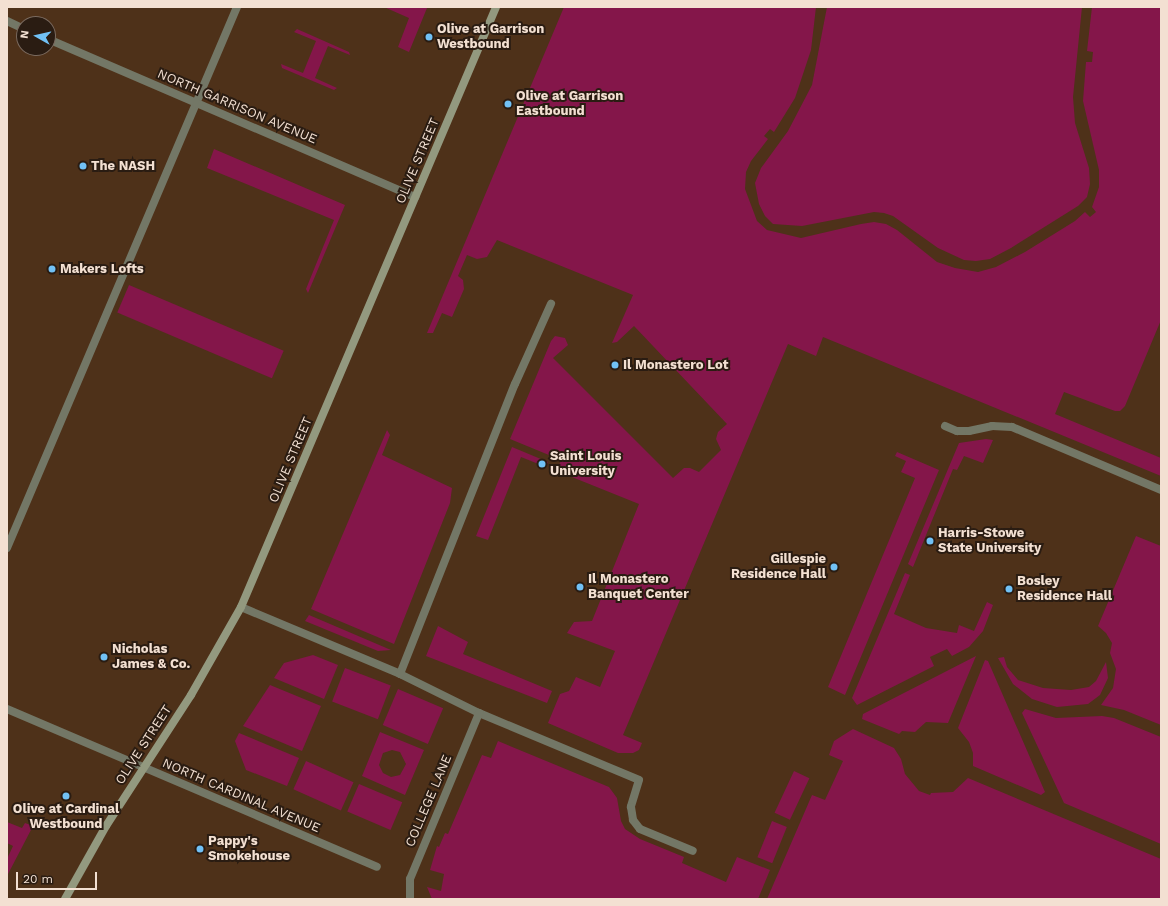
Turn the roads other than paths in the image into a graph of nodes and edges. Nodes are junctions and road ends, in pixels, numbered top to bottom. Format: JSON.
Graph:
{"nodes":[{"id":1,"x":237,"y":7,"type":"edge"},
{"id":2,"x":496,"y":7,"type":"edge"},
{"id":3,"x":56,"y":42,"type":"edge"},
{"id":4,"x":196,"y":102,"type":"junction"},
{"id":5,"x":416,"y":197,"type":"junction"},
{"id":6,"x":551,"y":304,"type":"dead end"},
{"id":7,"x":945,"y":426,"type":"dead end"},
{"id":8,"x":1161,"y":490,"type":"edge"},
{"id":9,"x":7,"y":548,"type":"edge"},
{"id":10,"x":241,"y":607,"type":"junction"},
{"id":11,"x":400,"y":674,"type":"junction"},
{"id":12,"x":7,"y":709,"type":"edge"},
{"id":13,"x":478,"y":713,"type":"junction"},
{"id":14,"x":144,"y":767,"type":"junction"},
{"id":15,"x":692,"y":851,"type":"dead end"},
{"id":16,"x":377,"y":867,"type":"dead end"},
{"id":17,"x":65,"y":899,"type":"edge"},
{"id":18,"x":410,"y":899,"type":"edge"}],
"edges":[{"from":1,"to":4,"type":"street"},
{"from":2,"to":5,"type":"main road","name":"OLIVE STREET"},
{"from":3,"to":4,"type":"street","name":"NORTH GARRISON AVENUE"},
{"from":4,"to":5,"type":"street","name":"NORTH GARRISON AVENUE"},
{"from":4,"to":9,"type":"street"},
{"from":5,"to":10,"type":"main road","name":"OLIVE STREET"},
{"from":6,"to":11,"type":"street"},
{"from":7,"to":8,"type":"street"},
{"from":10,"to":11,"type":"street"},
{"from":10,"to":14,"type":"main road","name":"OLIVE STREET"},
{"from":11,"to":13,"type":"street"},
{"from":12,"to":14,"type":"street","name":"NORTH CARDINAL AVENUE"},
{"from":13,"to":15,"type":"street"},
{"from":13,"to":18,"type":"street","name":"COLLEGE LANE"},
{"from":14,"to":16,"type":"street","name":"NORTH CARDINAL AVENUE"},
{"from":14,"to":17,"type":"main road","name":"OLIVE STREET"}]}
